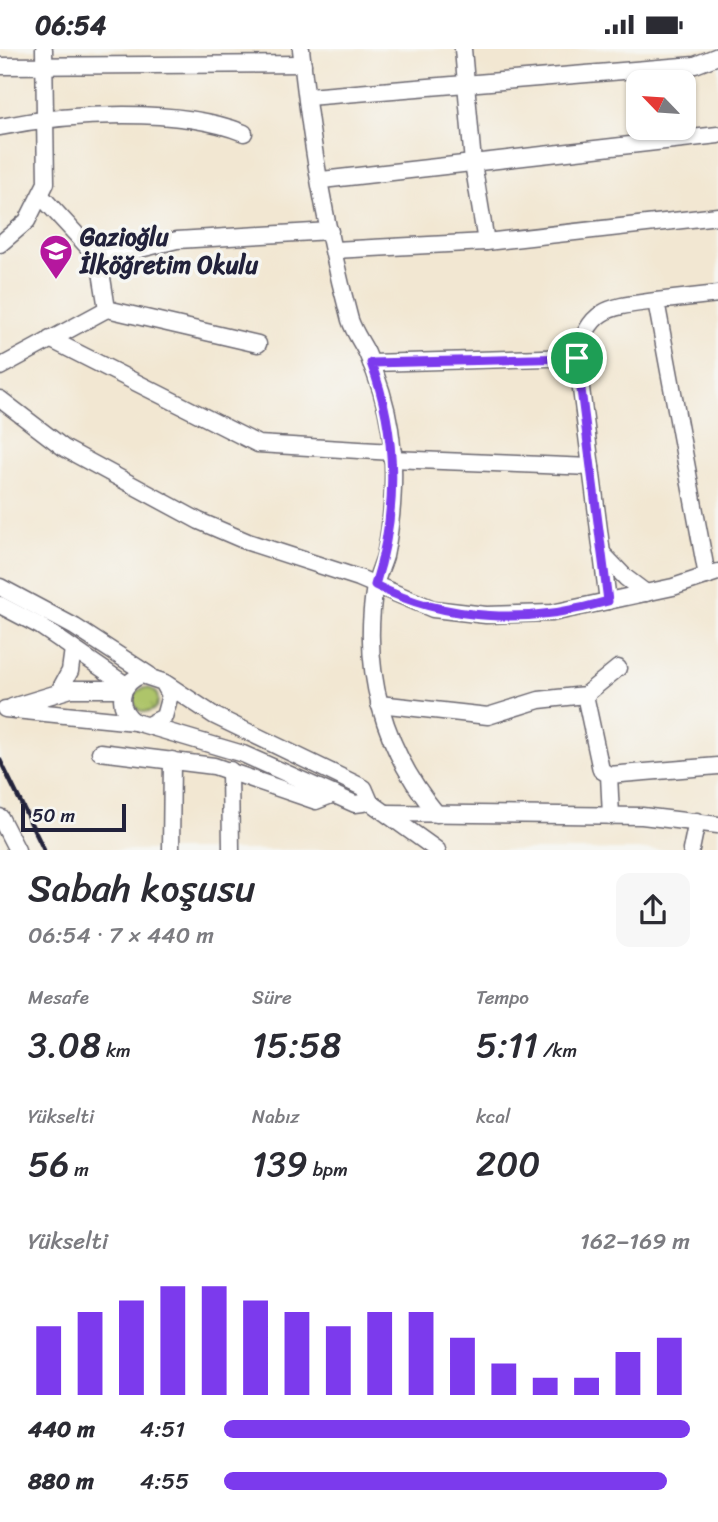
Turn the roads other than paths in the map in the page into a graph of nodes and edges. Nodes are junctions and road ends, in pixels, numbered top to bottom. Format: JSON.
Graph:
{"nodes":[{"id":1,"x":44,"y":49,"type":"edge"},
{"id":2,"x":463,"y":49,"type":"edge"},
{"id":3,"x":718,"y":56,"type":"edge"},
{"id":4,"x":302,"y":57,"type":"edge"},
{"id":5,"x":0,"y":66,"type":"edge"},
{"id":6,"x":44,"y":67,"type":"junction"},
{"id":7,"x":466,"y":85,"type":"junction"},
{"id":8,"x":308,"y":97,"type":"junction"},
{"id":9,"x":45,"y":119,"type":"junction"},
{"id":10,"x":0,"y":127,"type":"edge"},
{"id":11,"x":244,"y":133,"type":"dead end"},
{"id":12,"x":718,"y":135,"type":"edge"},
{"id":13,"x":473,"y":163,"type":"junction"},
{"id":14,"x":322,"y":180,"type":"junction"},
{"id":15,"x":42,"y":197,"type":"junction"},
{"id":16,"x":718,"y":216,"type":"edge"},
{"id":17,"x":330,"y":231,"type":"junction"},
{"id":18,"x":486,"y":242,"type":"junction"},
{"id":19,"x":0,"y":244,"type":"edge"},
{"id":20,"x":334,"y":250,"type":"junction"},
{"id":21,"x":99,"y":259,"type":"junction"},
{"id":22,"x":718,"y":294,"type":"edge"},
{"id":23,"x":656,"y":301,"type":"junction"},
{"id":24,"x":107,"y":309,"type":"junction"},
{"id":25,"x":50,"y":339,"type":"junction"},
{"id":26,"x":258,"y":344,"type":"dead end"},
{"id":27,"x":577,"y":358,"type":"junction"},
{"id":28,"x":371,"y":363,"type":"junction"},
{"id":29,"x":0,"y":367,"type":"edge"},
{"id":30,"x":0,"y":399,"type":"edge"},
{"id":31,"x":392,"y":455,"type":"junction"},
{"id":32,"x":591,"y":467,"type":"junction"},
{"id":33,"x":601,"y":552,"type":"junction"},
{"id":34,"x":713,"y":574,"type":"edge"},
{"id":35,"x":375,"y":585,"type":"junction"},
{"id":36,"x":0,"y":587,"type":"edge"},
{"id":37,"x":646,"y":593,"type":"junction"},
{"id":38,"x":608,"y":601,"type":"junction"},
{"id":39,"x":0,"y":605,"type":"edge"},
{"id":40,"x":72,"y":649,"type":"junction"},
{"id":41,"x":618,"y":669,"type":"dead end"},
{"id":42,"x":156,"y":678,"type":"junction"},
{"id":43,"x":125,"y":687,"type":"junction"},
{"id":44,"x":58,"y":693,"type":"junction"},
{"id":45,"x":585,"y":695,"type":"junction"},
{"id":46,"x":379,"y":704,"type":"junction"},
{"id":47,"x":2,"y":711,"type":"edge"},
{"id":48,"x":143,"y":723,"type":"junction"},
{"id":49,"x":100,"y":751,"type":"dead end"},
{"id":50,"x":172,"y":760,"type":"junction"},
{"id":51,"x":718,"y":766,"type":"edge"},
{"id":52,"x":230,"y":770,"type":"junction"},
{"id":53,"x":609,"y":775,"type":"junction"},
{"id":54,"x":334,"y":795,"type":"junction"},
{"id":55,"x":370,"y":802,"type":"junction"},
{"id":56,"x":386,"y":813,"type":"junction"},
{"id":57,"x":437,"y":814,"type":"junction"},
{"id":58,"x":0,"y":817,"type":"edge"},
{"id":59,"x":611,"y":817,"type":"junction"},
{"id":60,"x":697,"y":821,"type":"junction"},
{"id":61,"x":718,"y":825,"type":"edge"},
{"id":62,"x":17,"y":850,"type":"edge"},
{"id":63,"x":171,"y":850,"type":"edge"},
{"id":64,"x":230,"y":850,"type":"edge"},
{"id":65,"x":437,"y":850,"type":"edge"},
{"id":66,"x":691,"y":850,"type":"edge"}],
"edges":[{"from":1,"to":6,"type":"street"},
{"from":2,"to":7,"type":"street"},
{"from":3,"to":7,"type":"street"},
{"from":4,"to":6,"type":"street"},
{"from":4,"to":8,"type":"street"},
{"from":5,"to":6,"type":"street"},
{"from":6,"to":9,"type":"street"},
{"from":7,"to":8,"type":"street"},
{"from":7,"to":13,"type":"street"},
{"from":8,"to":14,"type":"street"},
{"from":9,"to":10,"type":"street"},
{"from":9,"to":11,"type":"street"},
{"from":9,"to":15,"type":"street"},
{"from":12,"to":13,"type":"street"},
{"from":13,"to":14,"type":"street"},
{"from":13,"to":18,"type":"street"},
{"from":14,"to":17,"type":"street"},
{"from":15,"to":19,"type":"street"},
{"from":15,"to":21,"type":"street"},
{"from":16,"to":18,"type":"street"},
{"from":17,"to":20,"type":"street"},
{"from":17,"to":21,"type":"street"},
{"from":18,"to":20,"type":"street"},
{"from":20,"to":28,"type":"street"},
{"from":21,"to":24,"type":"street"},
{"from":22,"to":23,"type":"street"},
{"from":23,"to":27,"type":"street"},
{"from":23,"to":34,"type":"street"},
{"from":24,"to":25,"type":"street"},
{"from":24,"to":26,"type":"street"},
{"from":25,"to":29,"type":"street"},
{"from":25,"to":31,"type":"street"},
{"from":27,"to":28,"type":"street"},
{"from":27,"to":32,"type":"street"},
{"from":28,"to":31,"type":"street"},
{"from":30,"to":35,"type":"street"},
{"from":31,"to":32,"type":"street"},
{"from":31,"to":35,"type":"street"},
{"from":32,"to":33,"type":"street"},
{"from":33,"to":37,"type":"street"},
{"from":33,"to":38,"type":"street"},
{"from":34,"to":37,"type":"street"},
{"from":35,"to":38,"type":"street"},
{"from":35,"to":46,"type":"street"},
{"from":36,"to":42,"type":"street"},
{"from":37,"to":38,"type":"street"},
{"from":39,"to":40,"type":"street"},
{"from":40,"to":43,"type":"street"},
{"from":40,"to":44,"type":"street"},
{"from":41,"to":45,"type":"street"},
{"from":42,"to":43,"type":"street"},
{"from":42,"to":48,"type":"street"},
{"from":42,"to":55,"type":"street"},
{"from":43,"to":44,"type":"street"},
{"from":43,"to":48,"type":"street"},
{"from":44,"to":47,"type":"street"},
{"from":45,"to":46,"type":"street"},
{"from":45,"to":53,"type":"street"},
{"from":46,"to":57,"type":"street"},
{"from":47,"to":48,"type":"street"},
{"from":48,"to":54,"type":"street"},
{"from":49,"to":50,"type":"street"},
{"from":50,"to":52,"type":"street"},
{"from":50,"to":63,"type":"street"},
{"from":51,"to":53,"type":"street"},
{"from":52,"to":54,"type":"street"},
{"from":52,"to":64,"type":"street"},
{"from":53,"to":59,"type":"street"},
{"from":54,"to":55,"type":"street"},
{"from":55,"to":56,"type":"street"},
{"from":56,"to":57,"type":"street"},
{"from":56,"to":65,"type":"street"},
{"from":57,"to":59,"type":"street"},
{"from":58,"to":62,"type":"street"},
{"from":59,"to":60,"type":"street"},
{"from":60,"to":61,"type":"street"},
{"from":60,"to":66,"type":"street"}]}
